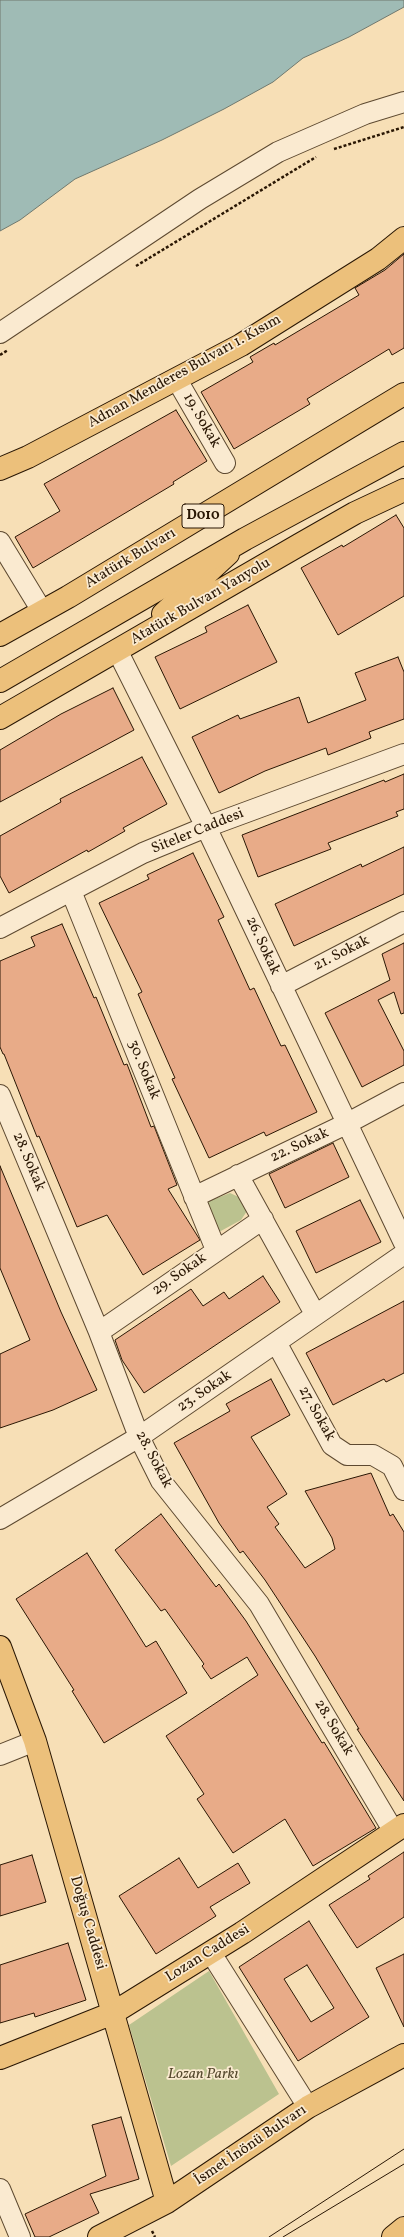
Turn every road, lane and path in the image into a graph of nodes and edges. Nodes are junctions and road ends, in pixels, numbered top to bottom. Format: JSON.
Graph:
{"nodes":[{"id":1,"x":404,"y":102,"type":"edge"},
{"id":2,"x":404,"y":127,"type":"edge"},
{"id":3,"x":330,"y":151,"type":"dead end"},
{"id":4,"x":317,"y":156,"type":"dead end"},
{"id":5,"x":404,"y":238,"type":"edge"},
{"id":6,"x":133,"y":268,"type":"dead end"},
{"id":7,"x":6,"y":340,"type":"edge"},
{"id":8,"x":0,"y":355,"type":"edge"},
{"id":9,"x":177,"y":380,"type":"junction"},
{"id":10,"x":404,"y":394,"type":"edge"},
{"id":11,"x":404,"y":454,"type":"edge"},
{"id":12,"x":225,"y":462,"type":"dead end"},
{"id":13,"x":0,"y":469,"type":"edge"},
{"id":14,"x":403,"y":492,"type":"edge"},
{"id":15,"x":245,"y":539,"type":"junction"},
{"id":16,"x":0,"y":542,"type":"edge"},
{"id":17,"x":42,"y":611,"type":"junction"},
{"id":18,"x":0,"y":635,"type":"edge"},
{"id":19,"x":126,"y":645,"type":"junction"},
{"id":20,"x":0,"y":681,"type":"edge"},
{"id":21,"x":0,"y":718,"type":"edge"},
{"id":22,"x":404,"y":754,"type":"edge"},
{"id":23,"x":206,"y":827,"type":"junction"},
{"id":24,"x":71,"y":891,"type":"junction"},
{"id":25,"x":404,"y":922,"type":"edge"},
{"id":26,"x":0,"y":928,"type":"edge"},
{"id":27,"x":281,"y":986,"type":"junction"},
{"id":28,"x":404,"y":1093,"type":"edge"},
{"id":29,"x":0,"y":1095,"type":"edge"},
{"id":30,"x":346,"y":1124,"type":"junction"},
{"id":31,"x":238,"y":1175,"type":"junction"},
{"id":32,"x":194,"y":1197,"type":"junction"},
{"id":33,"x":262,"y":1220,"type":"junction"},
{"id":34,"x":404,"y":1244,"type":"edge"},
{"id":35,"x":216,"y":1250,"type":"junction"},
{"id":36,"x":404,"y":1254,"type":"edge"},
{"id":37,"x":315,"y":1314,"type":"junction"},
{"id":38,"x":99,"y":1332,"type":"junction"},
{"id":39,"x":277,"y":1344,"type":"junction"},
{"id":40,"x":139,"y":1437,"type":"junction"},
{"id":41,"x":404,"y":1490,"type":"edge"},
{"id":42,"x":0,"y":1519,"type":"edge"},
{"id":43,"x":2,"y":1657,"type":"edge"},
{"id":44,"x":35,"y":1741,"type":"junction"},
{"id":45,"x":0,"y":1755,"type":"edge"},
{"id":46,"x":399,"y":1828,"type":"edge"},
{"id":47,"x":211,"y":1953,"type":"junction"},
{"id":48,"x":113,"y":2013,"type":"junction"},
{"id":49,"x":404,"y":2055,"type":"edge"},
{"id":50,"x":0,"y":2058,"type":"edge"},
{"id":51,"x":308,"y":2107,"type":"junction"},
{"id":52,"x":0,"y":2189,"type":"edge"},
{"id":53,"x":167,"y":2202,"type":"junction"},
{"id":54,"x":404,"y":2228,"type":"edge"},
{"id":55,"x":20,"y":2237,"type":"edge"},
{"id":56,"x":99,"y":2237,"type":"edge"},
{"id":57,"x":393,"y":2237,"type":"edge"}],
"edges":[{"from":1,"to":7,"type":"street"},
{"from":2,"to":3,"type":"path"},
{"from":4,"to":6,"type":"path"},
{"from":5,"to":9,"type":"main road","name":"Adnan Menderes Bulvarı 1. Kısım"},
{"from":7,"to":8,"type":"path"},
{"from":9,"to":12,"type":"street","name":"19. Sokak"},
{"from":9,"to":13,"type":"main road","name":"Adnan Menderes Bulvarı 1. Kısım"},
{"from":10,"to":17,"type":"main road","name":"Atatürk Bulvarı","number":"D010"},
{"from":11,"to":15,"type":"main road","number":"D010"},
{"from":14,"to":19,"type":"main road","name":"Atatürk Bulvarı Yanyolu"},
{"from":15,"to":19,"type":"main road"},
{"from":15,"to":20,"type":"main road","number":"D010"},
{"from":16,"to":17,"type":"street"},
{"from":17,"to":18,"type":"main road","name":"Atatürk Bulvarı","number":"D010"},
{"from":19,"to":21,"type":"main road","name":"Atatürk Bulvarı Yanyolu"},
{"from":19,"to":23,"type":"street","name":"26. Sokak"},
{"from":22,"to":23,"type":"street","name":"Siteler Caddesi"},
{"from":23,"to":24,"type":"street","name":"Siteler Caddesi"},
{"from":23,"to":27,"type":"street","name":"26. Sokak"},
{"from":24,"to":26,"type":"street","name":"Siteler Caddesi"},
{"from":24,"to":32,"type":"street","name":"30. Sokak"},
{"from":25,"to":27,"type":"street","name":"21. Sokak"},
{"from":27,"to":30,"type":"street","name":"26. Sokak"},
{"from":28,"to":30,"type":"street","name":"22. Sokak"},
{"from":29,"to":38,"type":"street","name":"28. Sokak"},
{"from":30,"to":31,"type":"street","name":"22. Sokak"},
{"from":30,"to":34,"type":"street","name":"26. Sokak"},
{"from":31,"to":32,"type":"street","name":"22. Sokak"},
{"from":31,"to":33,"type":"street"},
{"from":32,"to":35,"type":"street","name":"30. Sokak"},
{"from":33,"to":35,"type":"street","name":"29. Sokak"},
{"from":33,"to":37,"type":"street"},
{"from":35,"to":38,"type":"street","name":"29. Sokak"},
{"from":36,"to":37,"type":"street","name":"23. Sokak"},
{"from":37,"to":39,"type":"street","name":"23. Sokak"},
{"from":38,"to":40,"type":"street","name":"28. Sokak"},
{"from":39,"to":40,"type":"street","name":"23. Sokak"},
{"from":39,"to":41,"type":"street","name":"27. Sokak"},
{"from":40,"to":42,"type":"street","name":"23. Sokak"},
{"from":40,"to":46,"type":"street","name":"28. Sokak"},
{"from":43,"to":44,"type":"main road","name":"Doğuş Caddesi"},
{"from":44,"to":45,"type":"street"},
{"from":44,"to":48,"type":"main road","name":"Doğuş Caddesi"},
{"from":46,"to":47,"type":"main road","name":"Lozan Caddesi"},
{"from":47,"to":48,"type":"main road","name":"Lozan Caddesi"},
{"from":47,"to":51,"type":"street"},
{"from":48,"to":50,"type":"main road","name":"Lozan Caddesi"},
{"from":48,"to":53,"type":"main road","name":"Doğuş Caddesi"},
{"from":49,"to":51,"type":"main road","name":"İsmet İnönü Bulvarı"},
{"from":51,"to":53,"type":"main road","name":"İsmet İnönü Bulvarı"},
{"from":52,"to":55,"type":"street"},
{"from":53,"to":56,"type":"main road","name":"İsmet İnönü Bulvarı"},
{"from":54,"to":57,"type":"main road"}]}
